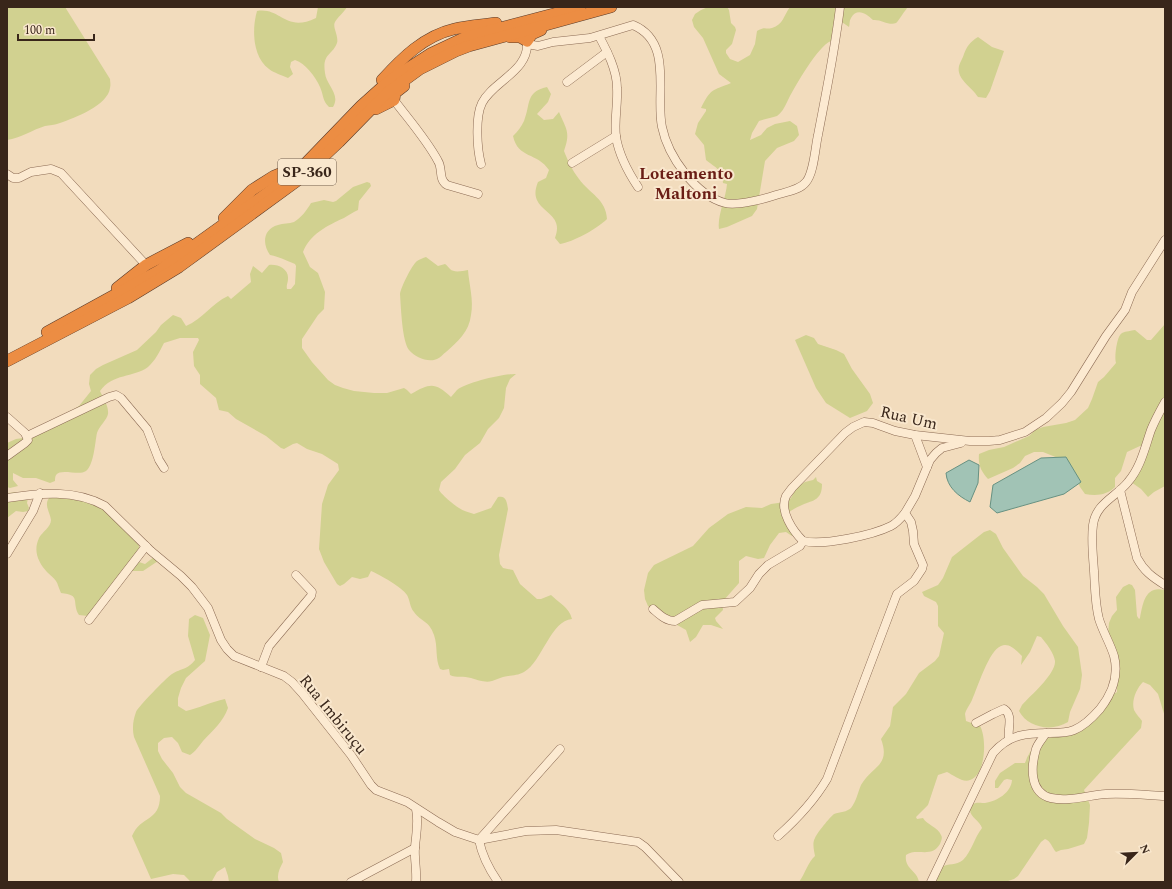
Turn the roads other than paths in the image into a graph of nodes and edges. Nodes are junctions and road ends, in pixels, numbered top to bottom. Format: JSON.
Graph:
{"nodes":[{"id":1,"x":580,"y":7,"type":"edge"},
{"id":2,"x":611,"y":7,"type":"edge"},
{"id":3,"x":840,"y":7,"type":"edge"},
{"id":4,"x":556,"y":22,"type":"junction"},
{"id":5,"x":501,"y":36,"type":"junction"},
{"id":6,"x":599,"y":36,"type":"junction"},
{"id":7,"x":527,"y":42,"type":"junction"},
{"id":8,"x":607,"y":52,"type":"junction"},
{"id":9,"x":420,"y":69,"type":"junction"},
{"id":10,"x":566,"y":82,"type":"dead end"},
{"id":11,"x":394,"y":100,"type":"junction"},
{"id":12,"x":359,"y":120,"type":"junction"},
{"id":13,"x":616,"y":136,"type":"junction"},
{"id":14,"x":572,"y":163,"type":"dead end"},
{"id":15,"x":481,"y":164,"type":"dead end"},
{"id":16,"x":7,"y":174,"type":"edge"},
{"id":17,"x":638,"y":187,"type":"dead end"},
{"id":18,"x":478,"y":194,"type":"dead end"},
{"id":19,"x":205,"y":238,"type":"junction"},
{"id":20,"x":1165,"y":240,"type":"edge"},
{"id":21,"x":146,"y":265,"type":"junction"},
{"id":22,"x":104,"y":300,"type":"junction"},
{"id":23,"x":7,"y":352,"type":"edge"},
{"id":24,"x":22,"y":353,"type":"junction"},
{"id":25,"x":7,"y":361,"type":"edge"},
{"id":26,"x":7,"y":364,"type":"edge"},
{"id":27,"x":1165,"y":402,"type":"edge"},
{"id":28,"x":7,"y":417,"type":"edge"},
{"id":29,"x":915,"y":435,"type":"junction"},
{"id":30,"x":27,"y":436,"type":"junction"},
{"id":31,"x":970,"y":442,"type":"junction"},
{"id":32,"x":7,"y":456,"type":"edge"},
{"id":33,"x":927,"y":467,"type":"junction"},
{"id":34,"x":164,"y":468,"type":"dead end"},
{"id":35,"x":1120,"y":490,"type":"junction"},
{"id":36,"x":40,"y":493,"type":"junction"},
{"id":37,"x":7,"y":498,"type":"edge"},
{"id":38,"x":905,"y":513,"type":"junction"},
{"id":39,"x":803,"y":541,"type":"junction"},
{"id":40,"x":146,"y":546,"type":"junction"},
{"id":41,"x":7,"y":554,"type":"edge"},
{"id":42,"x":296,"y":575,"type":"dead end"},
{"id":43,"x":1165,"y":584,"type":"edge"},
{"id":44,"x":653,"y":609,"type":"dead end"},
{"id":45,"x":90,"y":620,"type":"dead end"},
{"id":46,"x":261,"y":667,"type":"junction"},
{"id":47,"x":976,"y":723,"type":"dead end"},
{"id":48,"x":1030,"y":733,"type":"junction"},
{"id":49,"x":1046,"y":733,"type":"junction"},
{"id":50,"x":1009,"y":739,"type":"junction"},
{"id":51,"x":1036,"y":747,"type":"junction"},
{"id":52,"x":560,"y":749,"type":"dead end"},
{"id":53,"x":1165,"y":796,"type":"edge"},
{"id":54,"x":416,"y":809,"type":"junction"},
{"id":55,"x":778,"y":836,"type":"dead end"},
{"id":56,"x":479,"y":840,"type":"junction"},
{"id":57,"x":415,"y":848,"type":"junction"},
{"id":58,"x":351,"y":882,"type":"edge"},
{"id":59,"x":416,"y":882,"type":"edge"},
{"id":60,"x":498,"y":882,"type":"edge"},
{"id":61,"x":679,"y":882,"type":"edge"},
{"id":62,"x":931,"y":882,"type":"edge"}],
"edges":[{"from":1,"to":19,"type":"highway","number":"SP-360"},
{"from":2,"to":4,"type":"highway","number":"SP-360"},
{"from":3,"to":6,"type":"street"},
{"from":4,"to":5,"type":"highway","number":"SP-360"},
{"from":4,"to":7,"type":"highway"},
{"from":5,"to":7,"type":"highway"},
{"from":5,"to":9,"type":"highway","number":"SP-360"},
{"from":6,"to":7,"type":"street"},
{"from":6,"to":8,"type":"street"},
{"from":7,"to":15,"type":"street"},
{"from":8,"to":10,"type":"street"},
{"from":8,"to":13,"type":"street"},
{"from":9,"to":11,"type":"highway"},
{"from":9,"to":12,"type":"highway","number":"SP-360"},
{"from":11,"to":12,"type":"highway"},
{"from":11,"to":18,"type":"street"},
{"from":12,"to":24,"type":"highway","number":"SP-360"},
{"from":13,"to":14,"type":"street"},
{"from":13,"to":17,"type":"street"},
{"from":16,"to":21,"type":"street"},
{"from":19,"to":21,"type":"highway"},
{"from":19,"to":22,"type":"highway"},
{"from":20,"to":31,"type":"street","name":"Rua Um"},
{"from":21,"to":22,"type":"highway"},
{"from":22,"to":23,"type":"highway"},
{"from":24,"to":25,"type":"highway","number":"SP-360"},
{"from":24,"to":26,"type":"highway"},
{"from":27,"to":35,"type":"street"},
{"from":28,"to":30,"type":"street"},
{"from":29,"to":31,"type":"street","name":"Rua Um"},
{"from":29,"to":33,"type":"street"},
{"from":29,"to":39,"type":"street","name":"Rua Um"},
{"from":30,"to":32,"type":"street"},
{"from":30,"to":34,"type":"street"},
{"from":31,"to":33,"type":"street"},
{"from":33,"to":38,"type":"street"},
{"from":35,"to":43,"type":"street"},
{"from":35,"to":49,"type":"street"},
{"from":36,"to":37,"type":"street","name":"Rua Imbiruçu"},
{"from":36,"to":40,"type":"street","name":"Rua Imbiruçu"},
{"from":36,"to":41,"type":"street"},
{"from":38,"to":39,"type":"street"},
{"from":38,"to":55,"type":"street"},
{"from":39,"to":44,"type":"street"},
{"from":40,"to":45,"type":"street"},
{"from":40,"to":46,"type":"street","name":"Rua Imbiruçu"},
{"from":42,"to":46,"type":"street"},
{"from":46,"to":54,"type":"street","name":"Rua Imbiruçu"},
{"from":47,"to":50,"type":"street"},
{"from":48,"to":49,"type":"street"},
{"from":48,"to":50,"type":"street"},
{"from":48,"to":51,"type":"street"},
{"from":49,"to":51,"type":"street"},
{"from":50,"to":62,"type":"street"},
{"from":51,"to":53,"type":"street"},
{"from":52,"to":56,"type":"street"},
{"from":54,"to":56,"type":"street","name":"Rua Imbiruçu"},
{"from":54,"to":57,"type":"street"},
{"from":56,"to":60,"type":"street"},
{"from":56,"to":61,"type":"street"},
{"from":57,"to":58,"type":"street"},
{"from":57,"to":59,"type":"street"}]}
